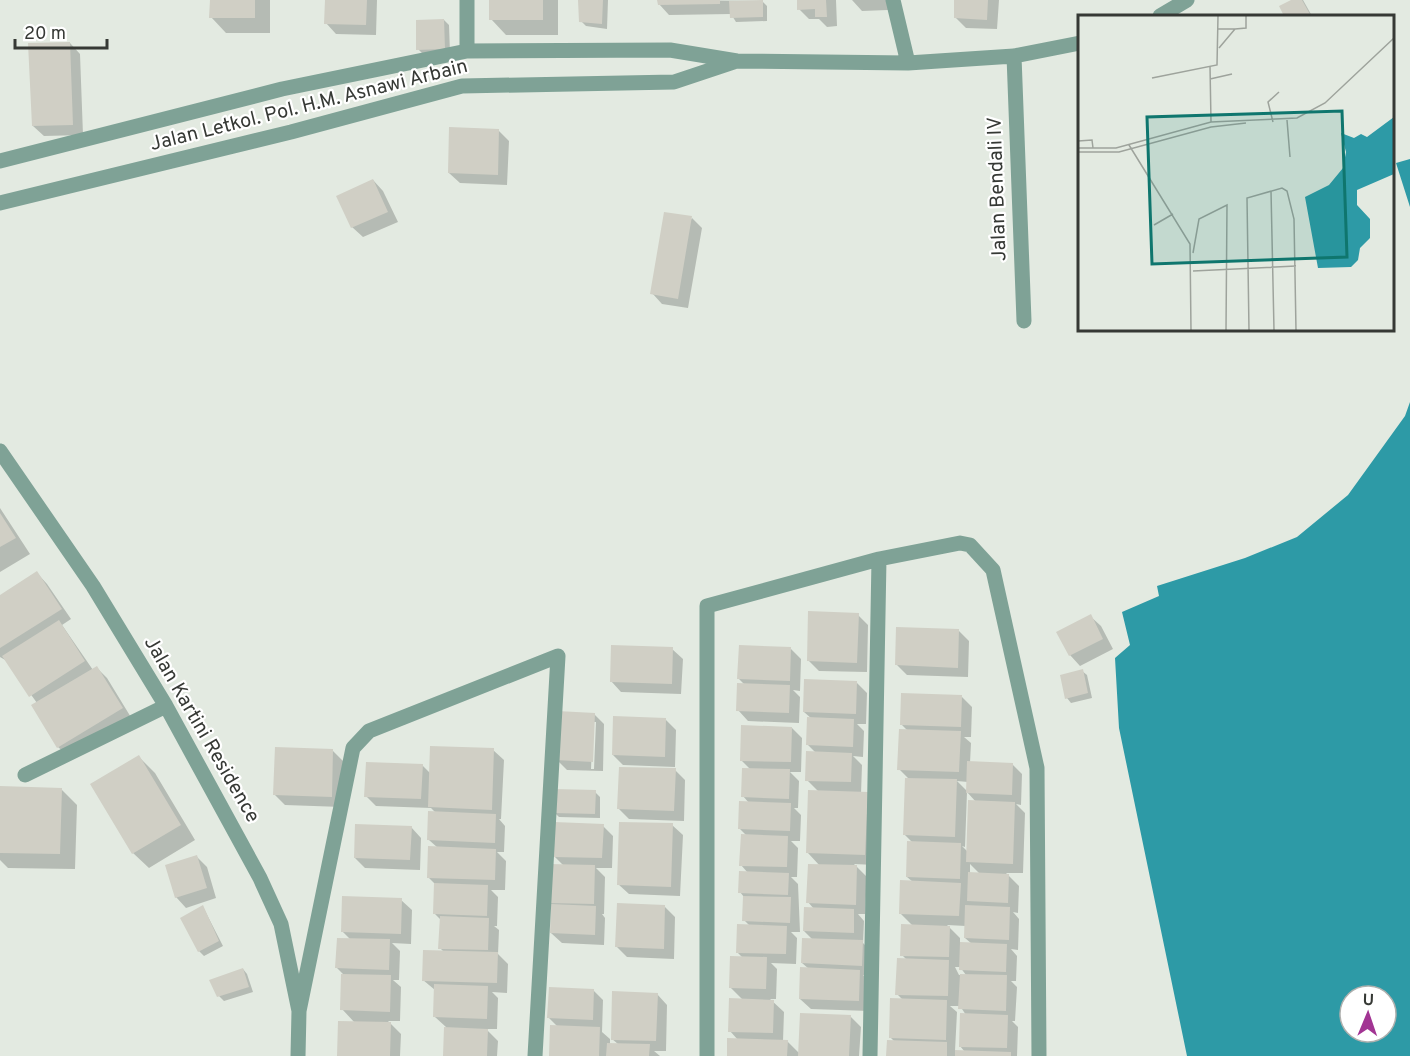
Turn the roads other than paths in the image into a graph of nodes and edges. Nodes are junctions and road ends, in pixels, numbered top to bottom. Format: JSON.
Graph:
{"nodes":[{"id":1,"x":467,"y":0,"type":"edge"},
{"id":2,"x":893,"y":0,"type":"edge"},
{"id":3,"x":1187,"y":0,"type":"edge"},
{"id":4,"x":1162,"y":15,"type":"edge"},
{"id":5,"x":1078,"y":43,"type":"edge"},
{"id":6,"x":467,"y":51,"type":"junction"},
{"id":7,"x":1014,"y":56,"type":"junction"},
{"id":8,"x":736,"y":61,"type":"junction"},
{"id":9,"x":908,"y":63,"type":"junction"},
{"id":10,"x":0,"y":161,"type":"edge"},
{"id":11,"x":0,"y":203,"type":"edge"},
{"id":12,"x":1024,"y":321,"type":"dead end"},
{"id":13,"x":0,"y":451,"type":"edge"},
{"id":14,"x":879,"y":559,"type":"junction"},
{"id":15,"x":166,"y":706,"type":"junction"},
{"id":16,"x":25,"y":775,"type":"dead end"},
{"id":17,"x":299,"y":1011,"type":"junction"},
{"id":18,"x":298,"y":1056,"type":"edge"},
{"id":19,"x":535,"y":1056,"type":"edge"},
{"id":20,"x":707,"y":1056,"type":"edge"},
{"id":21,"x":870,"y":1056,"type":"edge"},
{"id":22,"x":1039,"y":1056,"type":"edge"}],
"edges":[{"from":1,"to":6,"type":"street"},
{"from":2,"to":9,"type":"street"},
{"from":3,"to":4,"type":"street"},
{"from":5,"to":7,"type":"street","name":"Jalan Letkol. Pol. H.M. Asnawi Arbain"},
{"from":6,"to":8,"type":"street","name":"Jalan Letkol. Pol. H.M. Asnawi Arbain"},
{"from":6,"to":10,"type":"street","name":"Jalan Letkol. Pol. H.M. Asnawi Arbain"},
{"from":7,"to":9,"type":"street","name":"Jalan Letkol. Pol. H.M. Asnawi Arbain"},
{"from":7,"to":12,"type":"street","name":"Jalan Bendali IV"},
{"from":8,"to":9,"type":"street","name":"Jalan Letkol. Pol. H.M. Asnawi Arbain"},
{"from":8,"to":11,"type":"street","name":"Jalan Letkol. Pol. H.M. Asnawi Arbain"},
{"from":13,"to":15,"type":"street","name":"Jalan Kartini Residence"},
{"from":14,"to":20,"type":"street"},
{"from":14,"to":21,"type":"street"},
{"from":14,"to":22,"type":"street"},
{"from":15,"to":16,"type":"street"},
{"from":15,"to":17,"type":"street","name":"Jalan Kartini Residence"},
{"from":17,"to":18,"type":"street","name":"Jalan Kartini Residence"},
{"from":17,"to":19,"type":"street"}]}
